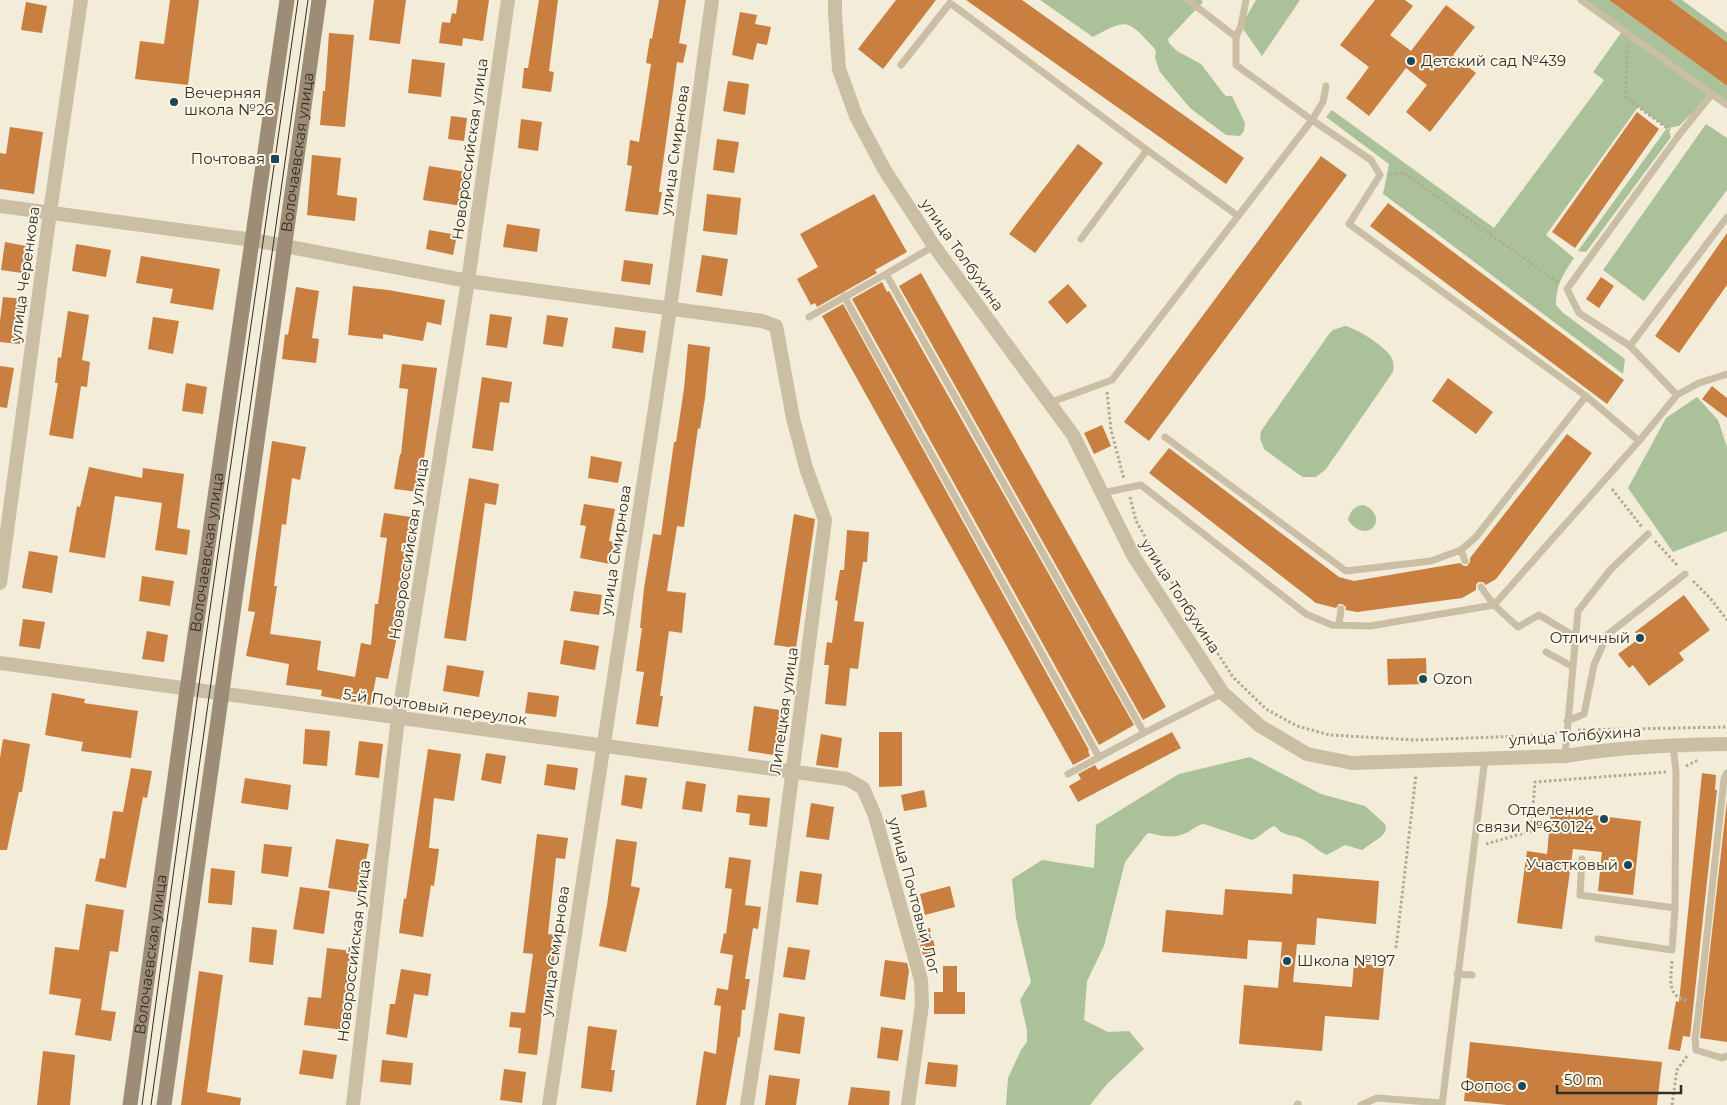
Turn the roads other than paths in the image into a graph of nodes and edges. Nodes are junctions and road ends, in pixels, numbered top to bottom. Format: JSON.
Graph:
{"nodes":[{"id":1,"x":82,"y":0,"type":"edge"},
{"id":2,"x":287,"y":0,"type":"edge"},
{"id":3,"x":319,"y":0,"type":"edge"},
{"id":4,"x":508,"y":0,"type":"edge"},
{"id":5,"x":712,"y":0,"type":"edge"},
{"id":6,"x":835,"y":0,"type":"edge"},
{"id":7,"x":1188,"y":0,"type":"edge"},
{"id":8,"x":1246,"y":0,"type":"edge"},
{"id":9,"x":1581,"y":0,"type":"edge"},
{"id":10,"x":1236,"y":37,"type":"junction"},
{"id":11,"x":901,"y":65,"type":"dead end"},
{"id":12,"x":1326,"y":86,"type":"dead end"},
{"id":13,"x":1712,"y":94,"type":"junction"},
{"id":14,"x":1727,"y":105,"type":"edge"},
{"id":15,"x":1312,"y":120,"type":"junction"},
{"id":16,"x":1147,"y":150,"type":"junction"},
{"id":17,"x":0,"y":206,"type":"edge"},
{"id":18,"x":50,"y":212,"type":"junction"},
{"id":19,"x":1238,"y":216,"type":"junction"},
{"id":20,"x":1727,"y":217,"type":"edge"},
{"id":21,"x":1081,"y":239,"type":"dead end"},
{"id":22,"x":253,"y":240,"type":"junction"},
{"id":23,"x":284,"y":246,"type":"junction"},
{"id":24,"x":934,"y":246,"type":"junction"},
{"id":25,"x":886,"y":274,"type":"junction"},
{"id":26,"x":468,"y":281,"type":"junction"},
{"id":27,"x":844,"y":296,"type":"junction"},
{"id":28,"x":670,"y":309,"type":"junction"},
{"id":29,"x":809,"y":316,"type":"dead end"},
{"id":30,"x":1630,"y":346,"type":"junction"},
{"id":31,"x":1727,"y":374,"type":"edge"},
{"id":32,"x":1676,"y":395,"type":"junction"},
{"id":33,"x":1586,"y":396,"type":"junction"},
{"id":34,"x":1049,"y":403,"type":"junction"},
{"id":35,"x":1165,"y":438,"type":"dead end"},
{"id":36,"x":1639,"y":441,"type":"junction"},
{"id":37,"x":1102,"y":493,"type":"junction"},
{"id":38,"x":1648,"y":534,"type":"road end"},
{"id":39,"x":1461,"y":550,"type":"junction"},
{"id":40,"x":1465,"y":561,"type":"dead end"},
{"id":41,"x":1685,"y":574,"type":"road end"},
{"id":42,"x":0,"y":583,"type":"edge"},
{"id":43,"x":1482,"y":587,"type":"dead end"},
{"id":44,"x":1494,"y":605,"type":"junction"},
{"id":45,"x":1341,"y":609,"type":"dead end"},
{"id":46,"x":1339,"y":625,"type":"junction"},
{"id":47,"x":1576,"y":636,"type":"junction"},
{"id":48,"x":1546,"y":652,"type":"dead end"},
{"id":49,"x":0,"y":663,"type":"edge"},
{"id":50,"x":1573,"y":667,"type":"junction"},
{"id":51,"x":187,"y":690,"type":"junction"},
{"id":52,"x":1223,"y":692,"type":"junction"},
{"id":53,"x":221,"y":694,"type":"junction"},
{"id":54,"x":398,"y":718,"type":"junction"},
{"id":55,"x":1567,"y":721,"type":"junction"},
{"id":56,"x":1144,"y":732,"type":"junction"},
{"id":57,"x":1673,"y":744,"type":"junction"},
{"id":58,"x":1727,"y":744,"type":"edge"},
{"id":59,"x":602,"y":747,"type":"junction"},
{"id":60,"x":1565,"y":756,"type":"junction"},
{"id":61,"x":1099,"y":757,"type":"junction"},
{"id":62,"x":1484,"y":758,"type":"junction"},
{"id":63,"x":792,"y":772,"type":"junction"},
{"id":64,"x":1727,"y":773,"type":"edge"},
{"id":65,"x":1068,"y":774,"type":"dead end"},
{"id":66,"x":863,"y":788,"type":"joint"},
{"id":67,"x":1582,"y":859,"type":"dead end"},
{"id":68,"x":1675,"y":908,"type":"junction"},
{"id":69,"x":1598,"y":939,"type":"dead end"},
{"id":70,"x":1457,"y":974,"type":"junction"},
{"id":71,"x":1472,"y":976,"type":"dead end"},
{"id":72,"x":1727,"y":1056,"type":"edge"},
{"id":73,"x":1442,"y":1104,"type":"edge"},
{"id":74,"x":130,"y":1105,"type":"edge"},
{"id":75,"x":164,"y":1105,"type":"edge"},
{"id":76,"x":353,"y":1105,"type":"edge"},
{"id":77,"x":549,"y":1105,"type":"edge"},
{"id":78,"x":747,"y":1105,"type":"edge"},
{"id":79,"x":908,"y":1105,"type":"edge"},
{"id":80,"x":1361,"y":1105,"type":"edge"}],
"edges":[{"from":1,"to":18,"type":"street","name":"улица Черенкова"},
{"from":2,"to":22,"type":"main road","name":"Волочаевская улица"},
{"from":3,"to":23,"type":"main road","name":"Волочаевская улица"},
{"from":4,"to":26,"type":"street","name":"Новороссийская улица"},
{"from":5,"to":28,"type":"street","name":"улица Смирнова"},
{"from":6,"to":24,"type":"street","name":"улица Толбухина"},
{"from":7,"to":10,"type":"lane"},
{"from":8,"to":10,"type":"lane"},
{"from":9,"to":13,"type":"lane"},
{"from":10,"to":15,"type":"lane"},
{"from":11,"to":16,"type":"lane"},
{"from":12,"to":15,"type":"lane"},
{"from":13,"to":14,"type":"lane"},
{"from":13,"to":30,"type":"lane"},
{"from":15,"to":19,"type":"lane"},
{"from":15,"to":33,"type":"lane"},
{"from":16,"to":19,"type":"lane"},
{"from":16,"to":21,"type":"lane"},
{"from":17,"to":18,"type":"street"},
{"from":18,"to":22,"type":"street"},
{"from":18,"to":42,"type":"street","name":"улица Черенкова"},
{"from":19,"to":34,"type":"lane"},
{"from":20,"to":30,"type":"lane"},
{"from":22,"to":23,"type":"street"},
{"from":22,"to":51,"type":"main road","name":"Волочаевская улица"},
{"from":23,"to":26,"type":"street"},
{"from":23,"to":53,"type":"main road","name":"Волочаевская улица"},
{"from":24,"to":25,"type":"lane"},
{"from":24,"to":34,"type":"street","name":"улица Толбухина"},
{"from":25,"to":27,"type":"lane"},
{"from":25,"to":56,"type":"lane"},
{"from":26,"to":28,"type":"street"},
{"from":26,"to":54,"type":"street","name":"Новороссийская улица"},
{"from":27,"to":29,"type":"lane"},
{"from":27,"to":61,"type":"lane"},
{"from":28,"to":59,"type":"street","name":"улица Смирнова"},
{"from":28,"to":63,"type":"street","name":"Липецкая улица"},
{"from":30,"to":32,"type":"lane"},
{"from":31,"to":32,"type":"lane"},
{"from":32,"to":36,"type":"lane"},
{"from":33,"to":36,"type":"lane"},
{"from":33,"to":39,"type":"lane"},
{"from":34,"to":37,"type":"street","name":"улица Толбухина"},
{"from":35,"to":39,"type":"lane"},
{"from":36,"to":44,"type":"lane"},
{"from":37,"to":46,"type":"lane"},
{"from":37,"to":52,"type":"street","name":"улица Толбухина"},
{"from":38,"to":47,"type":"lane"},
{"from":39,"to":40,"type":"lane"},
{"from":41,"to":55,"type":"lane"},
{"from":43,"to":44,"type":"lane"},
{"from":44,"to":46,"type":"lane"},
{"from":44,"to":47,"type":"lane"},
{"from":45,"to":46,"type":"lane"},
{"from":47,"to":50,"type":"lane"},
{"from":48,"to":50,"type":"lane"},
{"from":49,"to":51,"type":"street","name":"5-й Почтовый переулок"},
{"from":50,"to":55,"type":"lane"},
{"from":51,"to":53,"type":"street","name":"5-й Почтовый переулок"},
{"from":51,"to":74,"type":"main road","name":"Волочаевская улица"},
{"from":52,"to":56,"type":"lane"},
{"from":52,"to":62,"type":"street","name":"улица Толбухина"},
{"from":53,"to":54,"type":"street","name":"5-й Почтовый переулок"},
{"from":53,"to":75,"type":"main road","name":"Волочаевская улица"},
{"from":54,"to":59,"type":"street","name":"5-й Почтовый переулок"},
{"from":54,"to":76,"type":"street","name":"Новороссийская улица"},
{"from":55,"to":60,"type":"lane"},
{"from":56,"to":61,"type":"lane"},
{"from":57,"to":58,"type":"street","name":"улица Толбухина"},
{"from":57,"to":60,"type":"street","name":"улица Толбухина"},
{"from":57,"to":68,"type":"lane"},
{"from":59,"to":63,"type":"street","name":"5-й Почтовый переулок"},
{"from":59,"to":77,"type":"street","name":"улица Смирнова"},
{"from":60,"to":62,"type":"street","name":"улица Толбухина"},
{"from":61,"to":65,"type":"lane"},
{"from":62,"to":70,"type":"lane"},
{"from":63,"to":66,"type":"street","name":"5-й Почтовый переулок"},
{"from":63,"to":78,"type":"street","name":"Липецкая улица"},
{"from":64,"to":72,"type":"lane"},
{"from":66,"to":79,"type":"street","name":"улица Почтовый Лог"},
{"from":67,"to":68,"type":"lane"},
{"from":68,"to":69,"type":"lane"},
{"from":70,"to":71,"type":"lane"},
{"from":70,"to":73,"type":"lane"},
{"from":73,"to":80,"type":"lane"}]}
